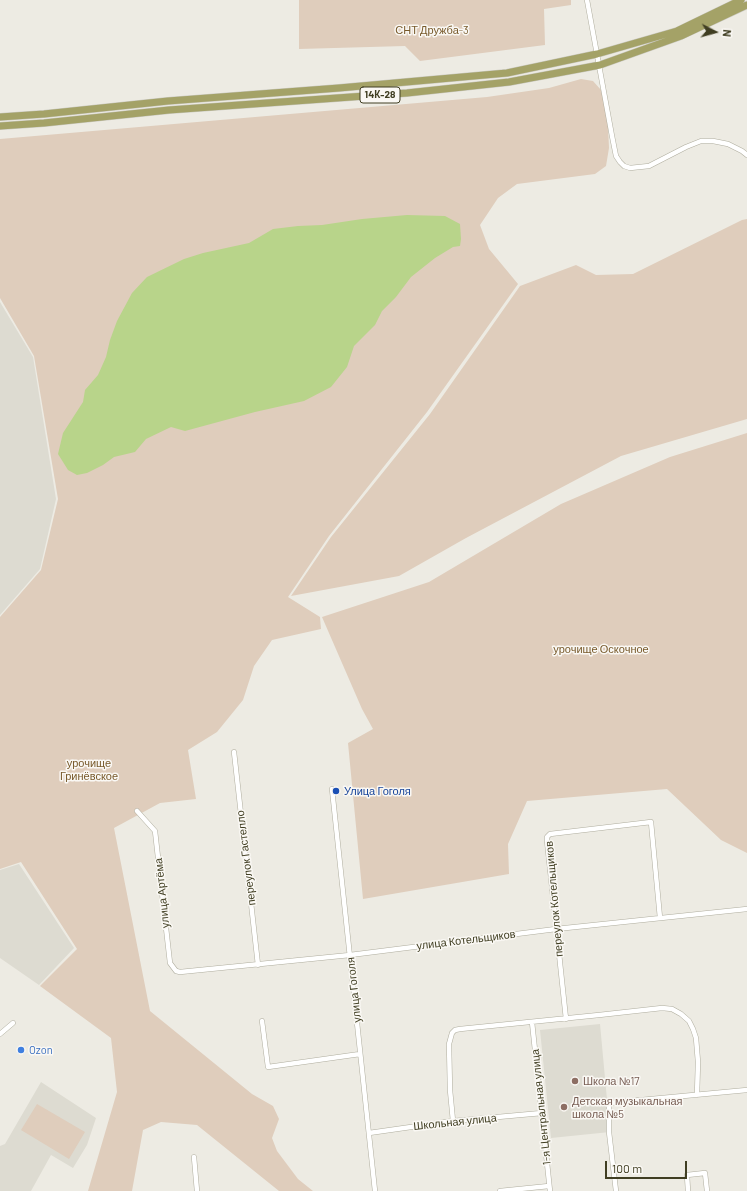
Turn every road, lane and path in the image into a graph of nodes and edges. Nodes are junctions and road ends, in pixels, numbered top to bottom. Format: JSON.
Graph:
{"nodes":[{"id":1,"x":587,"y":0,"type":"edge"},
{"id":2,"x":741,"y":0,"type":"edge"},
{"id":3,"x":747,"y":6,"type":"edge"},
{"id":4,"x":597,"y":54,"type":"junction"},
{"id":5,"x":600,"y":65,"type":"junction"},
{"id":6,"x":0,"y":117,"type":"edge"},
{"id":7,"x":0,"y":126,"type":"edge"},
{"id":8,"x":747,"y":154,"type":"edge"},
{"id":9,"x":234,"y":752,"type":"dead end"},
{"id":10,"x":332,"y":789,"type":"dead end"},
{"id":11,"x":137,"y":811,"type":"dead end"},
{"id":12,"x":747,"y":909,"type":"edge"},
{"id":13,"x":660,"y":918,"type":"junction"},
{"id":14,"x":556,"y":929,"type":"junction"},
{"id":15,"x":350,"y":955,"type":"junction"},
{"id":16,"x":258,"y":965,"type":"junction"},
{"id":17,"x":185,"y":972,"type":"joint"},
{"id":18,"x":566,"y":1018,"type":"junction"},
{"id":19,"x":262,"y":1021,"type":"dead end"},
{"id":20,"x":532,"y":1022,"type":"junction"},
{"id":21,"x":14,"y":1023,"type":"dead end"},
{"id":22,"x":0,"y":1034,"type":"edge"},
{"id":23,"x":360,"y":1054,"type":"junction"},
{"id":24,"x":747,"y":1090,"type":"edge"},
{"id":25,"x":697,"y":1096,"type":"junction"},
{"id":26,"x":542,"y":1113,"type":"junction"},
{"id":27,"x":452,"y":1121,"type":"junction"},
{"id":28,"x":369,"y":1133,"type":"junction"},
{"id":29,"x":194,"y":1157,"type":"dead end"},
{"id":30,"x":550,"y":1189,"type":"edge"},
{"id":31,"x":197,"y":1191,"type":"edge"},
{"id":32,"x":375,"y":1191,"type":"edge"},
{"id":33,"x":500,"y":1191,"type":"edge"},
{"id":34,"x":616,"y":1191,"type":"edge"},
{"id":35,"x":688,"y":1191,"type":"edge"},
{"id":36,"x":707,"y":1191,"type":"edge"}],
"edges":[{"from":1,"to":4,"type":"street"},
{"from":2,"to":4,"type":"main road","number":"14К-28"},
{"from":3,"to":5,"type":"main road","number":"14К-28"},
{"from":4,"to":5,"type":"street"},
{"from":4,"to":6,"type":"main road","number":"14К-28"},
{"from":5,"to":7,"type":"main road","number":"14К-28"},
{"from":5,"to":8,"type":"street"},
{"from":9,"to":16,"type":"street","name":"переулок Гастелло"},
{"from":10,"to":15,"type":"street","name":"улица Гоголя"},
{"from":11,"to":17,"type":"street","name":"улица Артёма"},
{"from":12,"to":13,"type":"street","name":"улица Котельщиков"},
{"from":13,"to":14,"type":"street","name":"улица Котельщиков"},
{"from":13,"to":14,"type":"street","name":"переулок Котельщиков"},
{"from":14,"to":15,"type":"street","name":"улица Котельщиков"},
{"from":14,"to":18,"type":"street","name":"переулок Котельщиков"},
{"from":15,"to":16,"type":"street","name":"улица Котельщиков"},
{"from":15,"to":23,"type":"street","name":"улица Гоголя"},
{"from":16,"to":17,"type":"street","name":"улица Котельщиков"},
{"from":18,"to":20,"type":"street"},
{"from":18,"to":25,"type":"street"},
{"from":19,"to":23,"type":"street"},
{"from":20,"to":26,"type":"street","name":"1-я Центральная улица"},
{"from":20,"to":27,"type":"street"},
{"from":21,"to":22,"type":"street"},
{"from":23,"to":28,"type":"street","name":"улица Гоголя"},
{"from":24,"to":25,"type":"street"},
{"from":25,"to":34,"type":"street"},
{"from":26,"to":27,"type":"street","name":"Школьная улица"},
{"from":26,"to":30,"type":"street","name":"1-я Центральная улица"},
{"from":27,"to":28,"type":"street","name":"Школьная улица"},
{"from":28,"to":32,"type":"street","name":"улица Гоголя"},
{"from":29,"to":31,"type":"street"},
{"from":30,"to":33,"type":"street"},
{"from":35,"to":36,"type":"street"}]}
